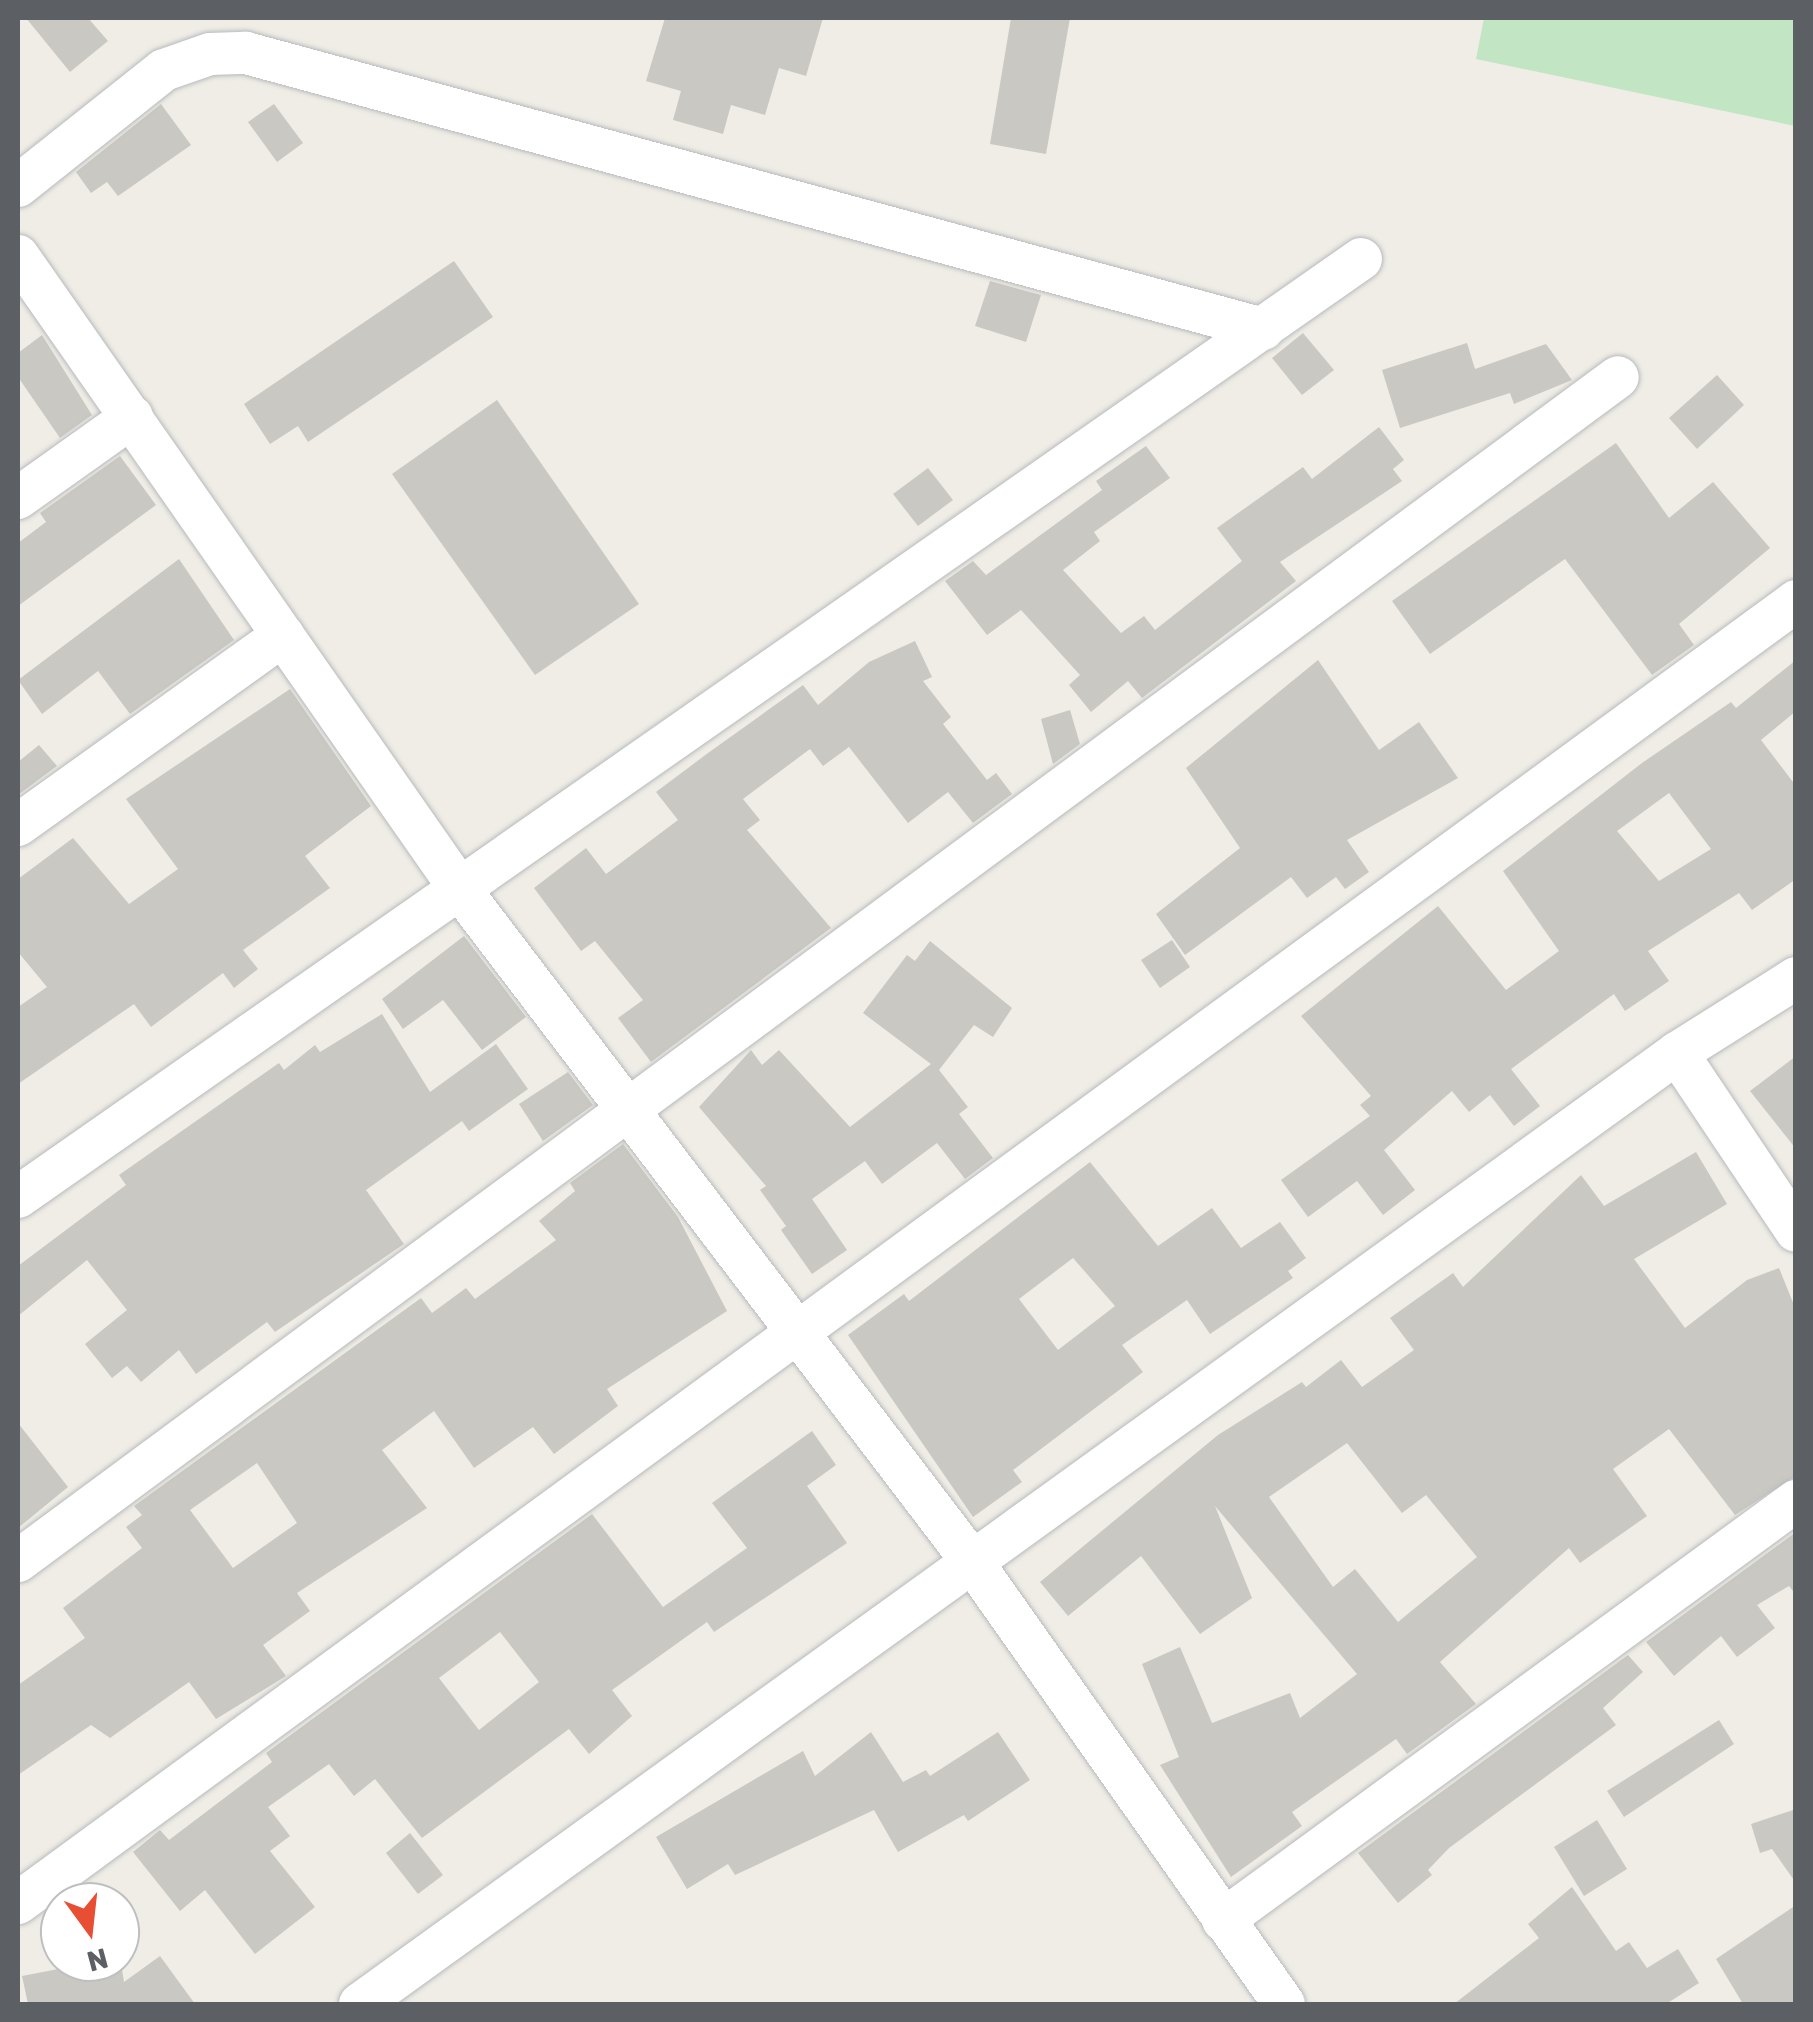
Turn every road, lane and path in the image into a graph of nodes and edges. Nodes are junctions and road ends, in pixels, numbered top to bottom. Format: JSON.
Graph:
{"nodes":[{"id":1,"x":18,"y":186,"type":"edge"},
{"id":2,"x":18,"y":256,"type":"edge"},
{"id":3,"x":1361,"y":259,"type":"dead end"},
{"id":4,"x":1262,"y":329,"type":"junction"},
{"id":5,"x":1618,"y":377,"type":"dead end"},
{"id":6,"x":132,"y":416,"type":"junction"},
{"id":7,"x":18,"y":498,"type":"edge"},
{"id":8,"x":1796,"y":602,"type":"edge"},
{"id":9,"x":283,"y":634,"type":"junction"},
{"id":10,"x":18,"y":824,"type":"edge"},
{"id":11,"x":462,"y":892,"type":"junction"},
{"id":12,"x":1796,"y":978,"type":"edge"},
{"id":13,"x":1678,"y":1053,"type":"junction"},
{"id":14,"x":625,"y":1107,"type":"junction"},
{"id":15,"x":18,"y":1198,"type":"edge"},
{"id":16,"x":1796,"y":1231,"type":"edge"},
{"id":17,"x":798,"y":1335,"type":"junction"},
{"id":18,"x":1796,"y":1501,"type":"edge"},
{"id":19,"x":971,"y":1560,"type":"junction"},
{"id":20,"x":18,"y":1561,"type":"edge"},
{"id":21,"x":18,"y":1903,"type":"edge"},
{"id":22,"x":1224,"y":1920,"type":"junction"},
{"id":23,"x":360,"y":2004,"type":"edge"},
{"id":24,"x":1284,"y":2004,"type":"edge"}],
"edges":[{"from":1,"to":4,"type":"street"},
{"from":2,"to":6,"type":"street"},
{"from":3,"to":4,"type":"street"},
{"from":4,"to":11,"type":"street"},
{"from":5,"to":14,"type":"street"},
{"from":6,"to":7,"type":"street"},
{"from":6,"to":9,"type":"street"},
{"from":8,"to":17,"type":"street"},
{"from":9,"to":10,"type":"street"},
{"from":9,"to":11,"type":"street"},
{"from":11,"to":14,"type":"street"},
{"from":11,"to":15,"type":"street"},
{"from":12,"to":13,"type":"street"},
{"from":13,"to":16,"type":"street"},
{"from":13,"to":19,"type":"street"},
{"from":14,"to":17,"type":"street"},
{"from":14,"to":20,"type":"street"},
{"from":17,"to":19,"type":"street"},
{"from":17,"to":21,"type":"street"},
{"from":18,"to":22,"type":"street"},
{"from":19,"to":22,"type":"street"},
{"from":19,"to":23,"type":"street"},
{"from":22,"to":24,"type":"street"}]}
